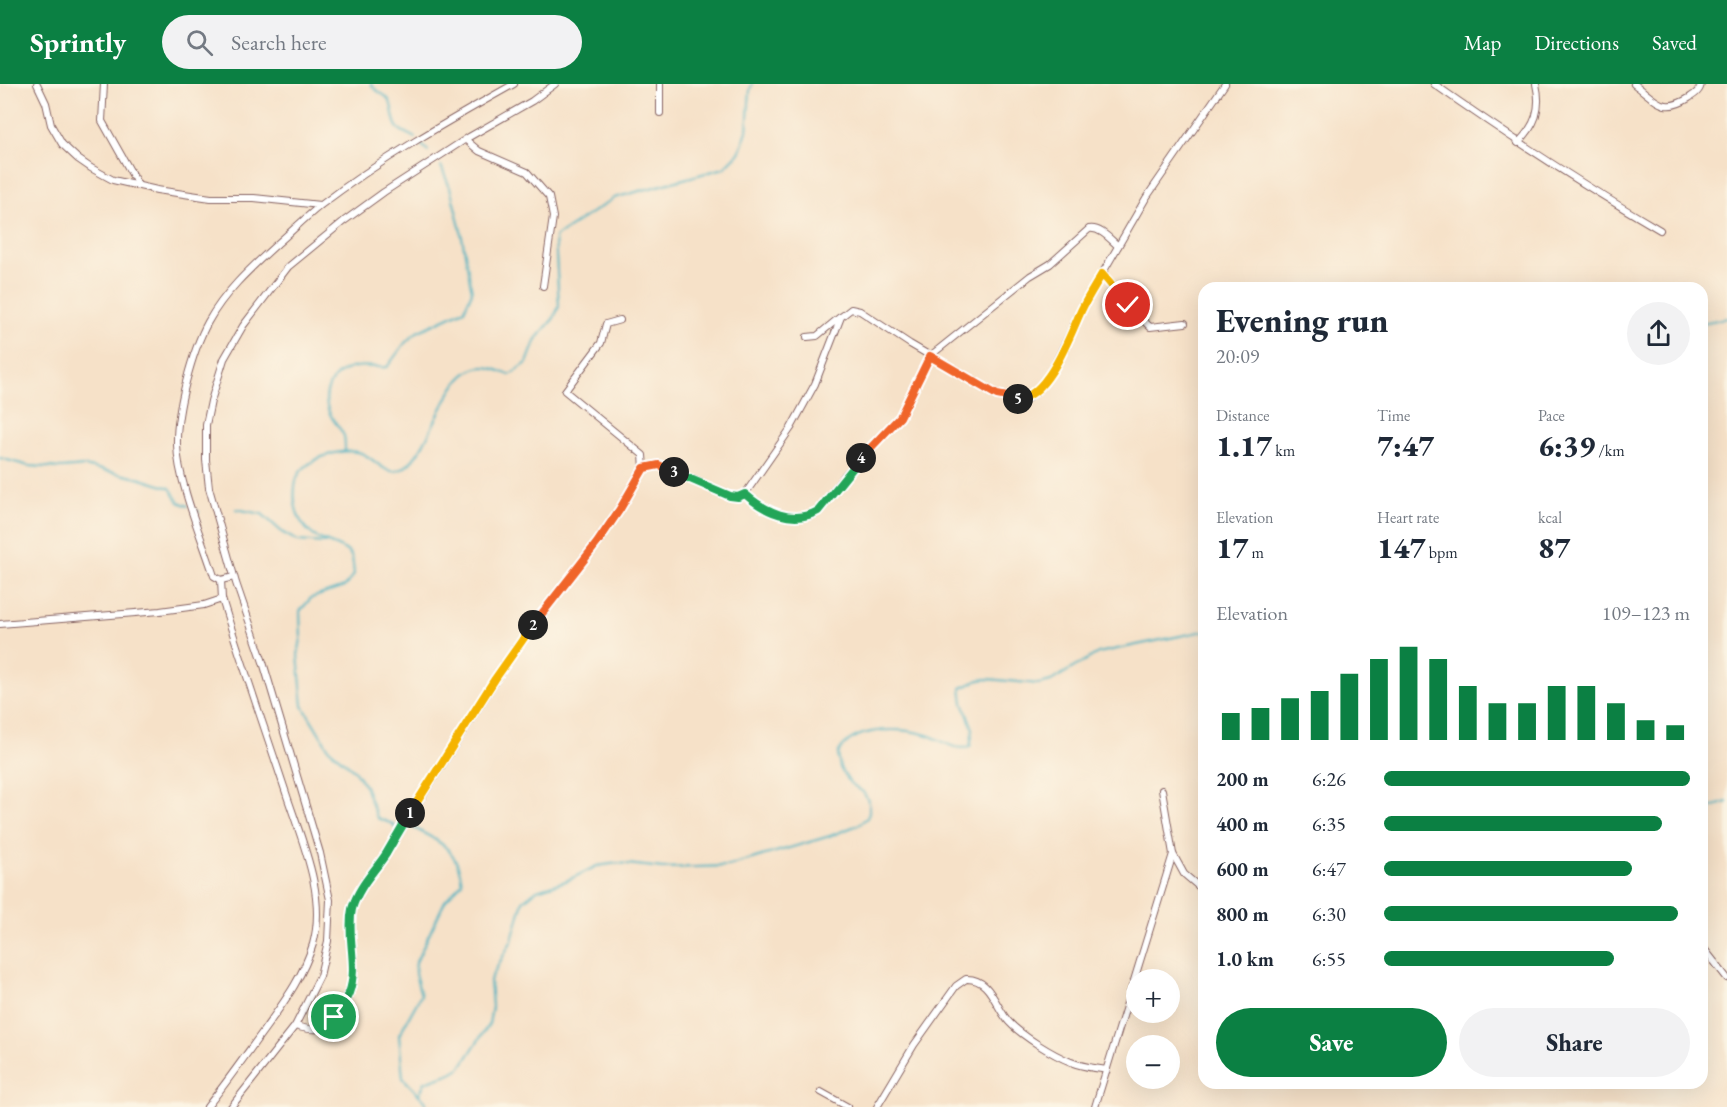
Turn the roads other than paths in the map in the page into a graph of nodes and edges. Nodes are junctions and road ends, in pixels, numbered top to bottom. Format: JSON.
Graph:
{"nodes":[{"id":1,"x":37,"y":84,"type":"edge"},
{"id":2,"x":104,"y":84,"type":"edge"},
{"id":3,"x":514,"y":84,"type":"edge"},
{"id":4,"x":555,"y":84,"type":"edge"},
{"id":5,"x":660,"y":84,"type":"edge"},
{"id":6,"x":1225,"y":84,"type":"edge"},
{"id":7,"x":1434,"y":84,"type":"edge"},
{"id":8,"x":1536,"y":84,"type":"edge"},
{"id":9,"x":1634,"y":84,"type":"edge"},
{"id":10,"x":1701,"y":84,"type":"edge"},
{"id":11,"x":660,"y":113,"type":"dead end"},
{"id":12,"x":466,"y":140,"type":"junction"},
{"id":13,"x":1518,"y":143,"type":"junction"},
{"id":14,"x":138,"y":185,"type":"junction"},
{"id":15,"x":321,"y":205,"type":"junction"},
{"id":16,"x":1660,"y":230,"type":"dead end"},
{"id":17,"x":1118,"y":246,"type":"junction"},
{"id":18,"x":1102,"y":274,"type":"junction"},
{"id":19,"x":543,"y":286,"type":"dead end"},
{"id":20,"x":841,"y":317,"type":"junction"},
{"id":21,"x":620,"y":320,"type":"dead end"},
{"id":22,"x":1185,"y":323,"type":"dead end"},
{"id":23,"x":807,"y":337,"type":"dead end"},
{"id":24,"x":930,"y":356,"type":"junction"},
{"id":25,"x":644,"y":468,"type":"junction"},
{"id":26,"x":745,"y":494,"type":"junction"},
{"id":27,"x":234,"y":577,"type":"junction"},
{"id":28,"x":221,"y":580,"type":"junction"},
{"id":29,"x":222,"y":599,"type":"junction"},
{"id":30,"x":0,"y":624,"type":"edge"},
{"id":31,"x":1162,"y":790,"type":"dead end"},
{"id":32,"x":1173,"y":854,"type":"junction"},
{"id":33,"x":1198,"y":888,"type":"edge"},
{"id":34,"x":1708,"y":954,"type":"edge"},
{"id":35,"x":1727,"y":978,"type":"edge"},
{"id":36,"x":295,"y":1026,"type":"junction"},
{"id":37,"x":1107,"y":1070,"type":"junction"},
{"id":38,"x":821,"y":1092,"type":"dead end"},
{"id":39,"x":207,"y":1107,"type":"edge"},
{"id":40,"x":231,"y":1107,"type":"edge"},
{"id":41,"x":848,"y":1107,"type":"edge"},
{"id":42,"x":877,"y":1107,"type":"edge"},
{"id":43,"x":1095,"y":1107,"type":"edge"}],
"edges":[{"from":1,"to":14,"type":"street"},
{"from":2,"to":14,"type":"street"},
{"from":3,"to":15,"type":"street"},
{"from":4,"to":12,"type":"street"},
{"from":5,"to":11,"type":"street"},
{"from":6,"to":17,"type":"street"},
{"from":7,"to":13,"type":"street"},
{"from":8,"to":13,"type":"street"},
{"from":9,"to":10,"type":"street"},
{"from":12,"to":19,"type":"street"},
{"from":12,"to":27,"type":"street"},
{"from":13,"to":16,"type":"street"},
{"from":14,"to":15,"type":"street"},
{"from":15,"to":28,"type":"street"},
{"from":17,"to":18,"type":"street"},
{"from":17,"to":24,"type":"street"},
{"from":18,"to":22,"type":"street"},
{"from":18,"to":24,"type":"street"},
{"from":20,"to":23,"type":"street"},
{"from":20,"to":24,"type":"street"},
{"from":20,"to":26,"type":"street"},
{"from":21,"to":25,"type":"street"},
{"from":24,"to":26,"type":"street"},
{"from":25,"to":26,"type":"street"},
{"from":25,"to":36,"type":"street"},
{"from":27,"to":28,"type":"street"},
{"from":27,"to":36,"type":"street"},
{"from":28,"to":29,"type":"street"},
{"from":29,"to":30,"type":"street"},
{"from":29,"to":39,"type":"street"},
{"from":31,"to":32,"type":"street"},
{"from":32,"to":33,"type":"street"},
{"from":32,"to":37,"type":"street"},
{"from":34,"to":35,"type":"street"},
{"from":36,"to":40,"type":"street"},
{"from":37,"to":42,"type":"street"},
{"from":37,"to":43,"type":"street"},
{"from":38,"to":41,"type":"street"}]}
